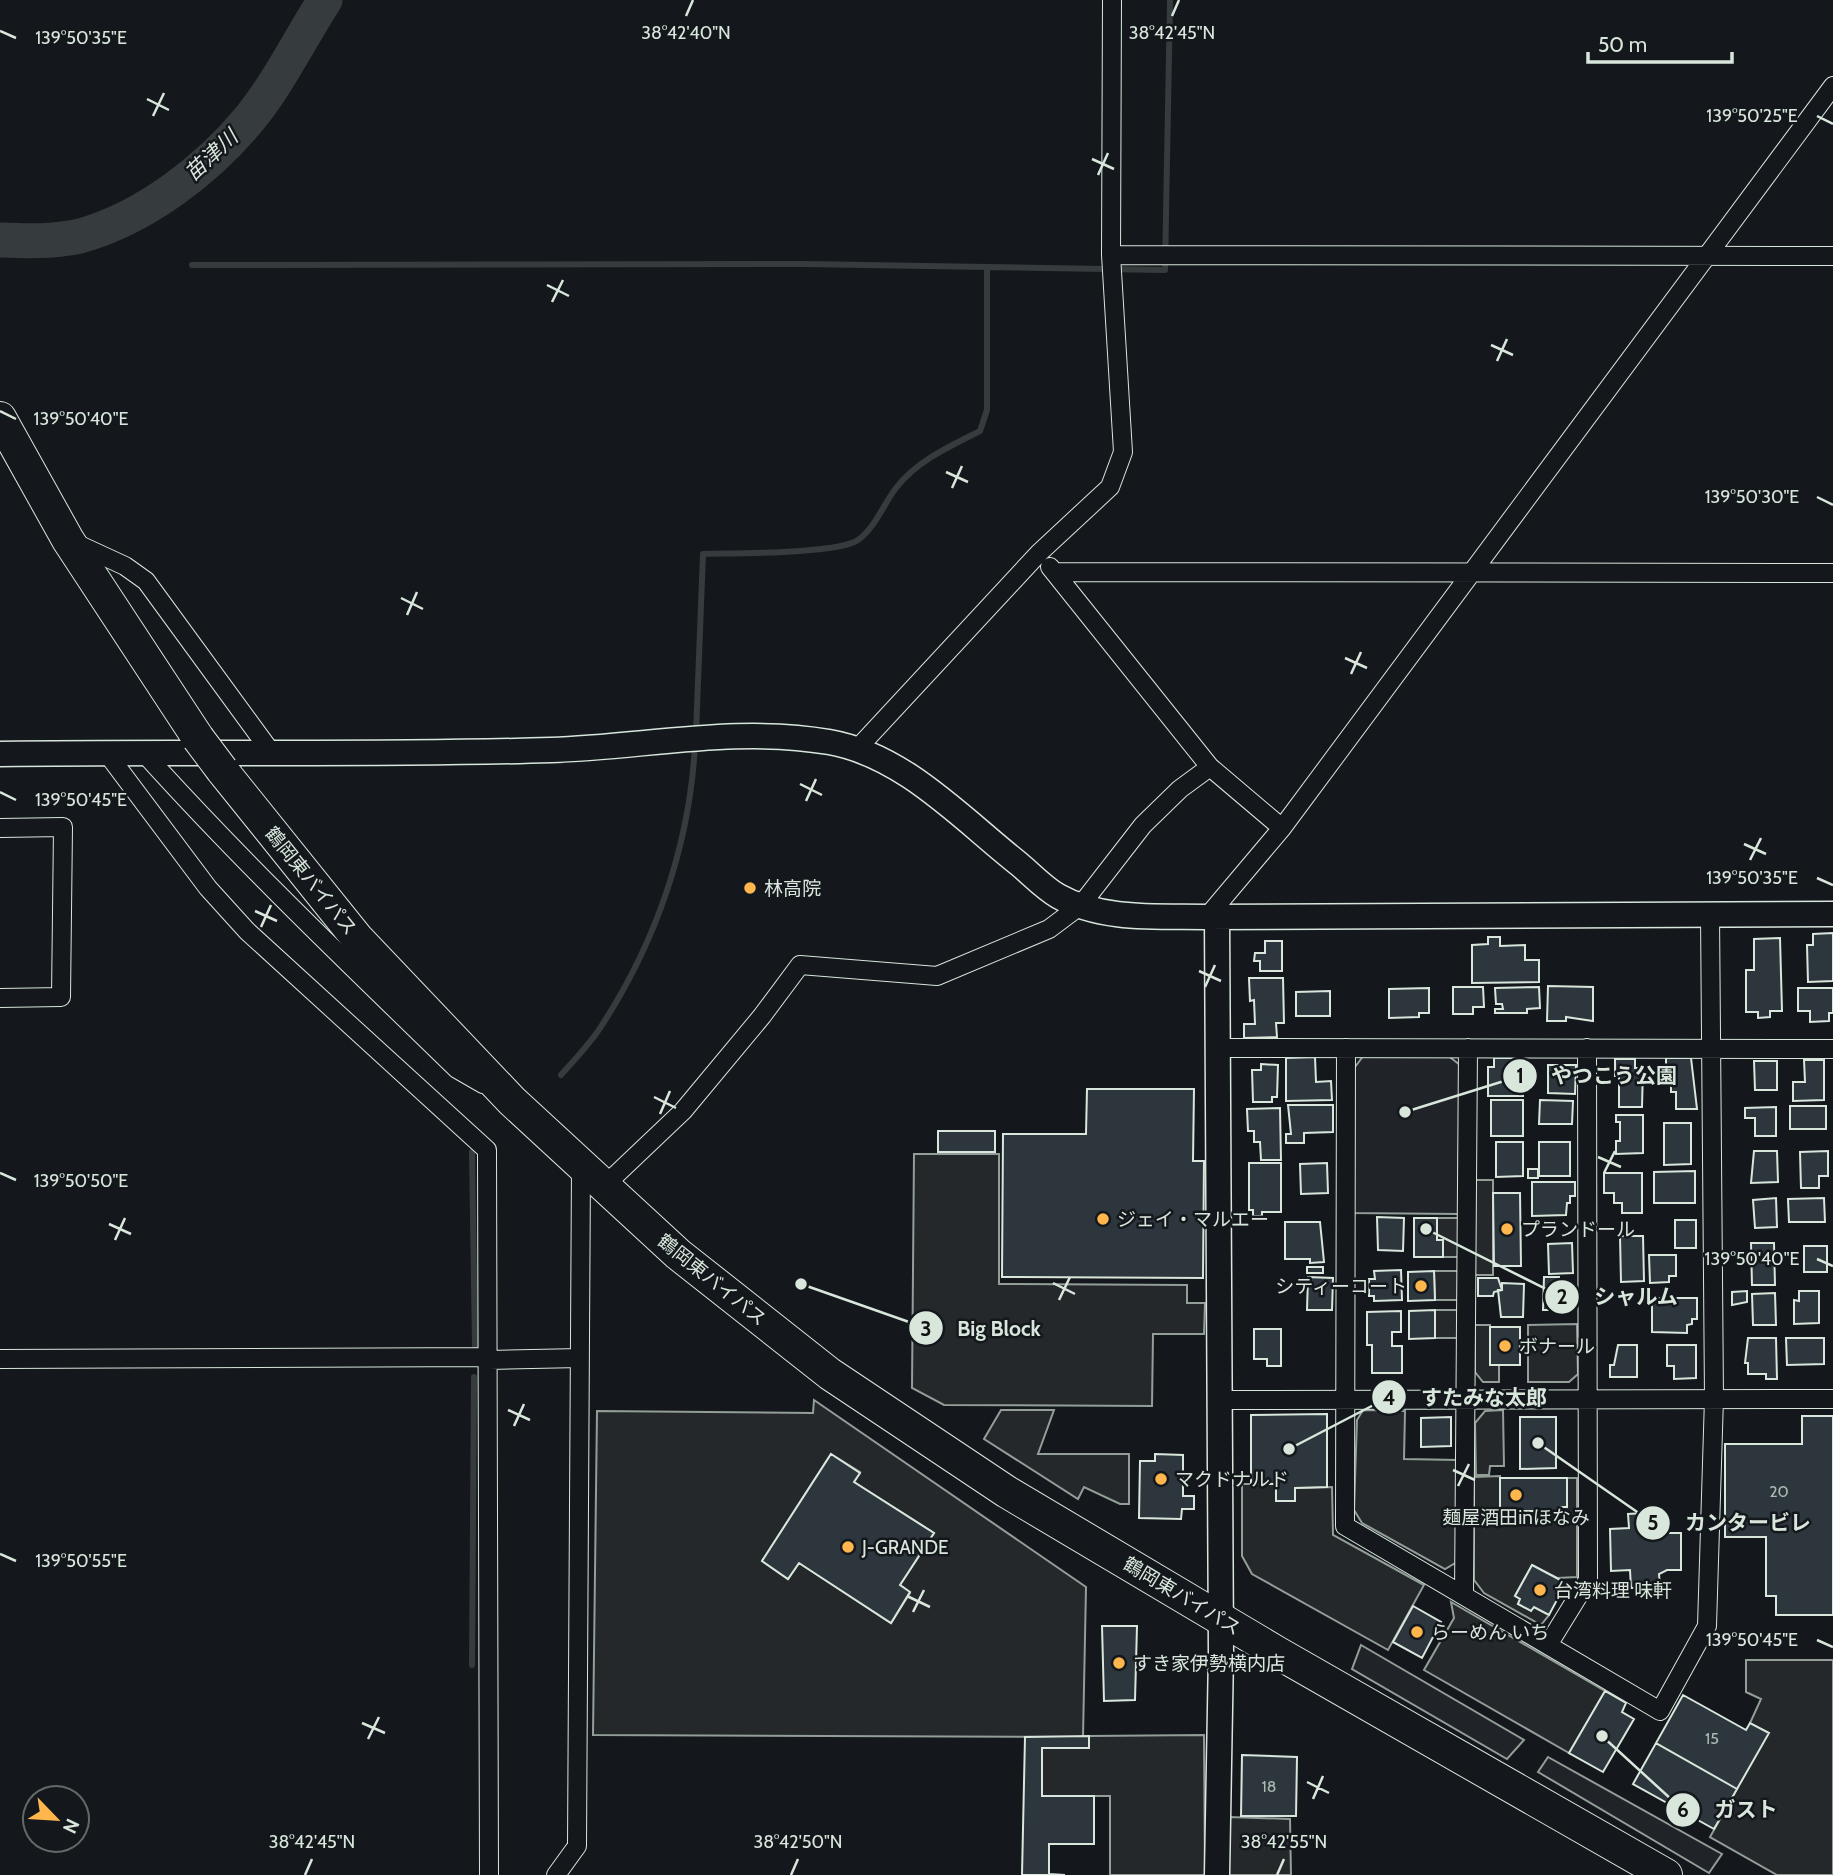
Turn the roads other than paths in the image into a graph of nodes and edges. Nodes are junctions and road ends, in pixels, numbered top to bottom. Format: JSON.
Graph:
{"nodes":[{"id":1,"x":1112,"y":0,"type":"edge"},
{"id":2,"x":1833,"y":86,"type":"edge"},
{"id":3,"x":1111,"y":255,"type":"junction"},
{"id":4,"x":1833,"y":256,"type":"edge"},
{"id":5,"x":1704,"y":257,"type":"junction"},
{"id":6,"x":0,"y":418,"type":"edge"},
{"id":7,"x":68,"y":540,"type":"junction"},
{"id":8,"x":1039,"y":553,"type":"junction"},
{"id":9,"x":1054,"y":572,"type":"junction"},
{"id":10,"x":1833,"y":573,"type":"edge"},
{"id":11,"x":1469,"y":574,"type":"junction"},
{"id":12,"x":857,"y":749,"type":"junction"},
{"id":13,"x":106,"y":752,"type":"junction"},
{"id":14,"x":143,"y":752,"type":"junction"},
{"id":15,"x":271,"y":752,"type":"junction"},
{"id":16,"x":0,"y":754,"type":"edge"},
{"id":17,"x":1210,"y":767,"type":"junction"},
{"id":18,"x":0,"y":828,"type":"edge"},
{"id":19,"x":1282,"y":828,"type":"junction"},
{"id":20,"x":1081,"y":905,"type":"junction"},
{"id":21,"x":1710,"y":914,"type":"junction"},
{"id":22,"x":1833,"y":915,"type":"edge"},
{"id":23,"x":1212,"y":917,"type":"junction"},
{"id":24,"x":0,"y":998,"type":"edge"},
{"id":25,"x":1218,"y":1048,"type":"junction"},
{"id":26,"x":1346,"y":1048,"type":"junction"},
{"id":27,"x":1468,"y":1048,"type":"junction"},
{"id":28,"x":1587,"y":1048,"type":"junction"},
{"id":29,"x":1712,"y":1049,"type":"junction"},
{"id":30,"x":1833,"y":1049,"type":"edge"},
{"id":31,"x":512,"y":1101,"type":"junction"},
{"id":32,"x":592,"y":1177,"type":"junction"},
{"id":33,"x":0,"y":1359,"type":"edge"},
{"id":34,"x":490,"y":1359,"type":"junction"},
{"id":35,"x":580,"y":1359,"type":"junction"},
{"id":36,"x":1714,"y":1398,"type":"junction"},
{"id":37,"x":1465,"y":1399,"type":"junction"},
{"id":38,"x":1588,"y":1399,"type":"junction"},
{"id":39,"x":1833,"y":1399,"type":"edge"},
{"id":40,"x":1220,"y":1400,"type":"junction"},
{"id":41,"x":1343,"y":1402,"type":"junction"},
{"id":42,"x":1464,"y":1595,"type":"junction"},
{"id":43,"x":1221,"y":1619,"type":"junction"},
{"id":44,"x":1548,"y":1645,"type":"junction"},
{"id":45,"x":489,"y":1875,"type":"edge"},
{"id":46,"x":556,"y":1875,"type":"edge"},
{"id":47,"x":1217,"y":1875,"type":"edge"},
{"id":48,"x":1666,"y":1875,"type":"edge"}],
"edges":[{"from":1,"to":3,"type":"street"},
{"from":2,"to":5,"type":"street"},
{"from":3,"to":5,"type":"street"},
{"from":3,"to":8,"type":"street"},
{"from":4,"to":5,"type":"street"},
{"from":5,"to":11,"type":"street"},
{"from":6,"to":7,"type":"highway","name":"鶴岡東バイパス"},
{"from":7,"to":15,"type":"street"},
{"from":7,"to":31,"type":"highway","name":"鶴岡東バイパス","bridge":true},
{"from":8,"to":9,"type":"street"},
{"from":8,"to":12,"type":"street"},
{"from":9,"to":11,"type":"street"},
{"from":9,"to":17,"type":"street"},
{"from":10,"to":11,"type":"street"},
{"from":11,"to":19,"type":"street"},
{"from":12,"to":15,"type":"street"},
{"from":12,"to":20,"type":"street"},
{"from":13,"to":14,"type":"street"},
{"from":13,"to":16,"type":"street"},
{"from":13,"to":34,"type":"street"},
{"from":14,"to":15,"type":"street"},
{"from":14,"to":31,"type":"street"},
{"from":17,"to":19,"type":"street"},
{"from":17,"to":20,"type":"street"},
{"from":18,"to":24,"type":"street"},
{"from":19,"to":23,"type":"street"},
{"from":20,"to":23,"type":"street"},
{"from":20,"to":32,"type":"street"},
{"from":21,"to":22,"type":"street"},
{"from":21,"to":23,"type":"street"},
{"from":21,"to":29,"type":"street"},
{"from":23,"to":25,"type":"street"},
{"from":25,"to":26,"type":"street"},
{"from":25,"to":40,"type":"street"},
{"from":26,"to":27,"type":"street"},
{"from":26,"to":41,"type":"street"},
{"from":27,"to":28,"type":"street"},
{"from":27,"to":37,"type":"street"},
{"from":28,"to":29,"type":"street"},
{"from":28,"to":38,"type":"street"},
{"from":29,"to":30,"type":"street"},
{"from":29,"to":36,"type":"street"},
{"from":31,"to":32,"type":"highway","name":"鶴岡東バイパス"},
{"from":32,"to":35,"type":"street"},
{"from":32,"to":43,"type":"highway","name":"鶴岡東バイパス"},
{"from":33,"to":34,"type":"street"},
{"from":34,"to":35,"type":"street"},
{"from":34,"to":45,"type":"street"},
{"from":35,"to":46,"type":"street"},
{"from":36,"to":38,"type":"street"},
{"from":36,"to":39,"type":"street"},
{"from":36,"to":44,"type":"street"},
{"from":37,"to":38,"type":"street"},
{"from":37,"to":41,"type":"street"},
{"from":37,"to":42,"type":"street"},
{"from":38,"to":44,"type":"street"},
{"from":40,"to":41,"type":"street"},
{"from":40,"to":43,"type":"street"},
{"from":41,"to":42,"type":"street"},
{"from":42,"to":44,"type":"street"},
{"from":43,"to":47,"type":"street"},
{"from":43,"to":48,"type":"highway","name":"鶴岡東バイパス"}]}
